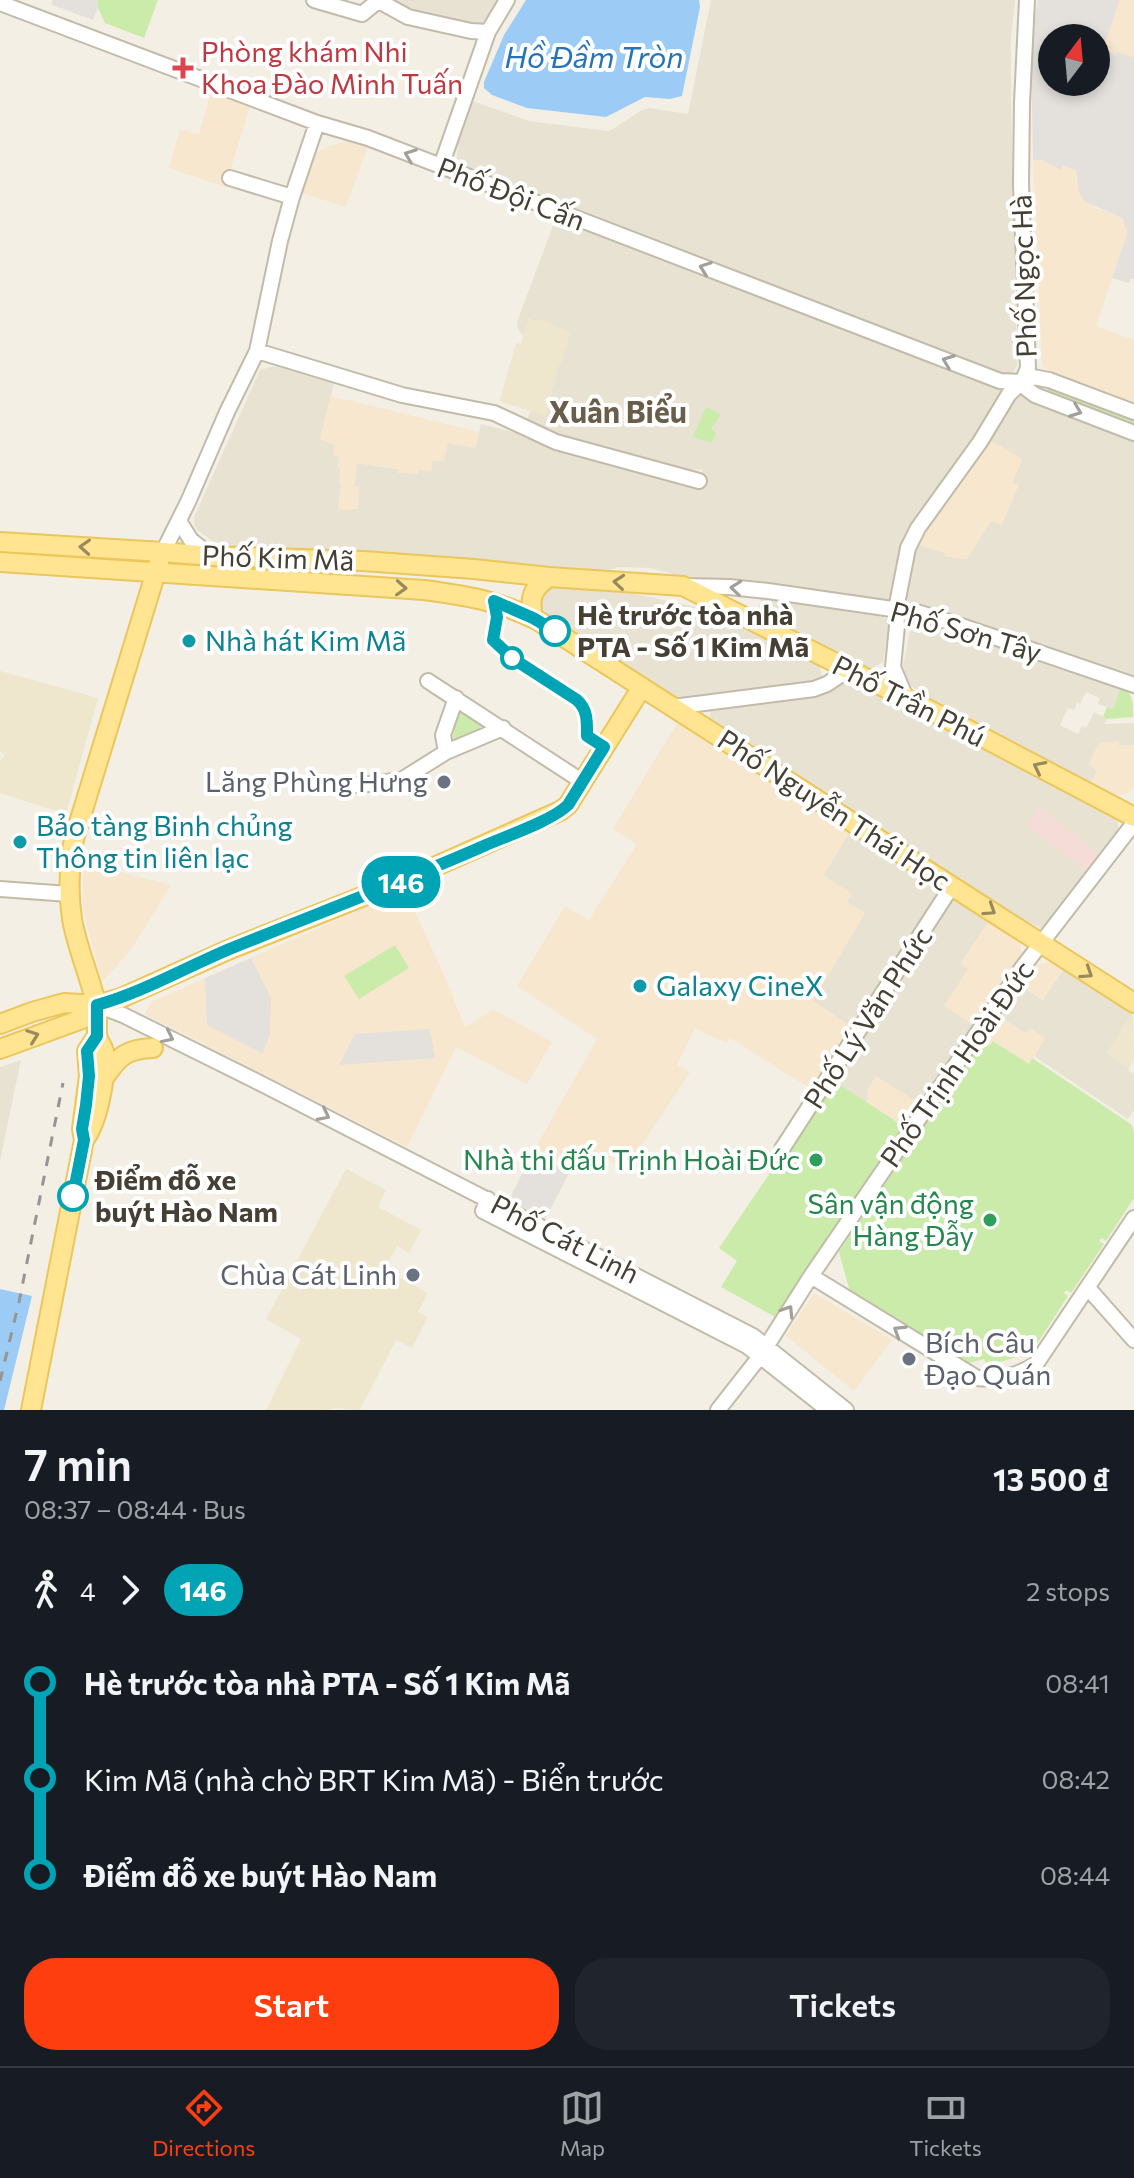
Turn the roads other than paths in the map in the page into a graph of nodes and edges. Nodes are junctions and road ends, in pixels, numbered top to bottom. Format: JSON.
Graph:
{"nodes":[{"id":1,"x":314,"y":0,"type":"edge"},
{"id":2,"x":379,"y":0,"type":"edge"},
{"id":3,"x":507,"y":0,"type":"edge"},
{"id":4,"x":1027,"y":0,"type":"edge"},
{"id":5,"x":0,"y":3,"type":"edge"},
{"id":6,"x":488,"y":32,"type":"junction"},
{"id":7,"x":317,"y":123,"type":"junction"},
{"id":8,"x":441,"y":166,"type":"junction"},
{"id":9,"x":230,"y":178,"type":"dead end"},
{"id":10,"x":292,"y":197,"type":"junction"},
{"id":11,"x":257,"y":351,"type":"junction"},
{"id":12,"x":1022,"y":382,"type":"junction"},
{"id":13,"x":1134,"y":412,"type":"edge"},
{"id":14,"x":1134,"y":433,"type":"edge"},
{"id":15,"x":699,"y":481,"type":"dead end"},
{"id":16,"x":179,"y":521,"type":"junction"},
{"id":17,"x":0,"y":542,"type":"edge"},
{"id":18,"x":163,"y":552,"type":"junction"},
{"id":19,"x":211,"y":556,"type":"junction"},
{"id":20,"x":0,"y":562,"type":"edge"},
{"id":21,"x":474,"y":569,"type":"junction"},
{"id":22,"x":155,"y":571,"type":"junction"},
{"id":23,"x":552,"y":577,"type":"junction"},
{"id":24,"x":683,"y":586,"type":"junction"},
{"id":25,"x":471,"y":596,"type":"junction"},
{"id":26,"x":896,"y":609,"type":"junction"},
{"id":27,"x":533,"y":618,"type":"junction"},
{"id":28,"x":893,"y":667,"type":"junction"},
{"id":29,"x":848,"y":670,"type":"junction"},
{"id":30,"x":868,"y":679,"type":"junction"},
{"id":31,"x":428,"y":681,"type":"dead end"},
{"id":32,"x":1134,"y":685,"type":"edge"},
{"id":33,"x":642,"y":687,"type":"junction"},
{"id":34,"x":456,"y":698,"type":"junction"},
{"id":35,"x":906,"y":698,"type":"junction"},
{"id":36,"x":673,"y":707,"type":"junction"},
{"id":37,"x":503,"y":728,"type":"junction"},
{"id":38,"x":446,"y":752,"type":"junction"},
{"id":39,"x":583,"y":782,"type":"junction"},
{"id":40,"x":343,"y":786,"type":"dead end"},
{"id":41,"x":1134,"y":820,"type":"edge"},
{"id":42,"x":952,"y":886,"type":"junction"},
{"id":43,"x":0,"y":889,"type":"edge"},
{"id":44,"x":69,"y":894,"type":"junction"},
{"id":45,"x":1041,"y":942,"type":"junction"},
{"id":46,"x":81,"y":958,"type":"junction"},
{"id":47,"x":1134,"y":1003,"type":"edge"},
{"id":48,"x":97,"y":1005,"type":"junction"},
{"id":49,"x":32,"y":1012,"type":"junction"},
{"id":50,"x":0,"y":1024,"type":"edge"},
{"id":51,"x":67,"y":1025,"type":"junction"},
{"id":52,"x":97,"y":1033,"type":"junction"},
{"id":53,"x":153,"y":1048,"type":"dead end"},
{"id":54,"x":0,"y":1049,"type":"edge"},
{"id":55,"x":102,"y":1080,"type":"junction"},
{"id":56,"x":84,"y":1140,"type":"junction"},
{"id":57,"x":782,"y":1149,"type":"dead end"},
{"id":58,"x":1134,"y":1218,"type":"edge"},
{"id":59,"x":811,"y":1276,"type":"junction"},
{"id":60,"x":1088,"y":1288,"type":"junction"},
{"id":61,"x":1134,"y":1340,"type":"edge"},
{"id":62,"x":763,"y":1350,"type":"junction"},
{"id":63,"x":31,"y":1410,"type":"edge"},
{"id":64,"x":718,"y":1410,"type":"edge"},
{"id":65,"x":828,"y":1410,"type":"edge"},
{"id":66,"x":846,"y":1410,"type":"edge"}],
"edges":[{"from":1,"to":2,"type":"street"},
{"from":2,"to":6,"type":"street"},
{"from":3,"to":6,"type":"street"},
{"from":4,"to":12,"type":"street","name":"Phố Ngọc Hà"},
{"from":5,"to":7,"type":"street","name":"Phố Đội Cấn"},
{"from":6,"to":8,"type":"street"},
{"from":8,"to":7,"type":"street","name":"Phố Đội Cấn","one_way":true},
{"from":7,"to":10,"type":"street"},
{"from":12,"to":8,"type":"street","name":"Phố Đội Cấn","one_way":true},
{"from":9,"to":10,"type":"street"},
{"from":10,"to":11,"type":"street"},
{"from":11,"to":15,"type":"street"},
{"from":11,"to":16,"type":"street"},
{"from":12,"to":13,"type":"street"},
{"from":12,"to":14,"type":"street","one_way":true},
{"from":12,"to":26,"type":"street","name":"Phố Ngọc Hà"},
{"from":16,"to":18,"type":"street"},
{"from":16,"to":19,"type":"street"},
{"from":18,"to":17,"type":"main road","name":"Phố Kim Mã","one_way":true},
{"from":18,"to":19,"type":"main road","name":"Phố Kim Mã"},
{"from":18,"to":22,"type":"main road"},
{"from":19,"to":21,"type":"main road","name":"Phố Kim Mã"},
{"from":20,"to":22,"type":"main road","name":"Phố Kim Mã"},
{"from":21,"to":23,"type":"main road","name":"Phố Kim Mã"},
{"from":21,"to":25,"type":"main road"},
{"from":22,"to":25,"type":"main road","name":"Phố Kim Mã","one_way":true},
{"from":22,"to":44,"type":"main road"},
{"from":24,"to":23,"type":"main road","name":"Phố Sơn Tây","one_way":true},
{"from":23,"to":27,"type":"main road"},
{"from":26,"to":24,"type":"street","name":"Phố Sơn Tây","one_way":true},
{"from":24,"to":29,"type":"main road","name":"Phố Trần Phú"},
{"from":25,"to":27,"type":"main road","name":"Phố Kim Mã"},
{"from":26,"to":28,"type":"street","name":"Phố Ngọc Hà"},
{"from":26,"to":32,"type":"street","name":"Phố Sơn Tây"},
{"from":27,"to":33,"type":"main road","name":"Phố Nguyễn Thái Học"},
{"from":28,"to":30,"type":"street"},
{"from":28,"to":35,"type":"street"},
{"from":29,"to":30,"type":"main road","name":"Phố Trần Phú"},
{"from":29,"to":36,"type":"street"},
{"from":30,"to":35,"type":"main road","name":"Phố Trần Phú"},
{"from":31,"to":34,"type":"street"},
{"from":33,"to":36,"type":"main road","name":"Phố Nguyễn Thái Học"},
{"from":33,"to":39,"type":"main road"},
{"from":34,"to":37,"type":"street"},
{"from":34,"to":38,"type":"street"},
{"from":41,"to":35,"type":"main road","name":"Phố Trần Phú","one_way":true},
{"from":36,"to":42,"type":"main road","name":"Phố Nguyễn Thái Học"},
{"from":37,"to":38,"type":"street"},
{"from":37,"to":39,"type":"street"},
{"from":38,"to":40,"type":"street"},
{"from":39,"to":48,"type":"main road"},
{"from":41,"to":45,"type":"street","name":"Phố Trịnh Hoài Đức"},
{"from":42,"to":45,"type":"main road","name":"Phố Nguyễn Thái Học","one_way":true},
{"from":42,"to":57,"type":"street","name":"Phố Lý Văn Phức"},
{"from":43,"to":44,"type":"street"},
{"from":44,"to":46,"type":"main road"},
{"from":45,"to":47,"type":"main road","name":"Phố Nguyễn Thái Học","one_way":true},
{"from":45,"to":59,"type":"street","name":"Phố Trịnh Hoài Đức"},
{"from":46,"to":48,"type":"main road"},
{"from":46,"to":49,"type":"main road"},
{"from":48,"to":49,"type":"main road"},
{"from":48,"to":51,"type":"main road"},
{"from":48,"to":52,"type":"main road"},
{"from":48,"to":62,"type":"street","name":"Phố Cát Linh","one_way":true},
{"from":49,"to":50,"type":"main road"},
{"from":51,"to":52,"type":"main road"},
{"from":54,"to":51,"type":"main road","one_way":true},
{"from":52,"to":55,"type":"main road"},
{"from":52,"to":56,"type":"main road"},
{"from":53,"to":55,"type":"main road"},
{"from":55,"to":56,"type":"main road"},
{"from":56,"to":63,"type":"main road"},
{"from":58,"to":60,"type":"street"},
{"from":60,"to":59,"type":"street","one_way":true},
{"from":62,"to":59,"type":"street","name":"Phố Trịnh Hoài Đức","one_way":true},
{"from":60,"to":61,"type":"street"},
{"from":62,"to":64,"type":"street","name":"Phố Trịnh Hoài Đức"},
{"from":62,"to":65,"type":"street","name":"Phố Cát Linh"},
{"from":62,"to":66,"type":"street","name":"Phố Cát Linh"}]}
